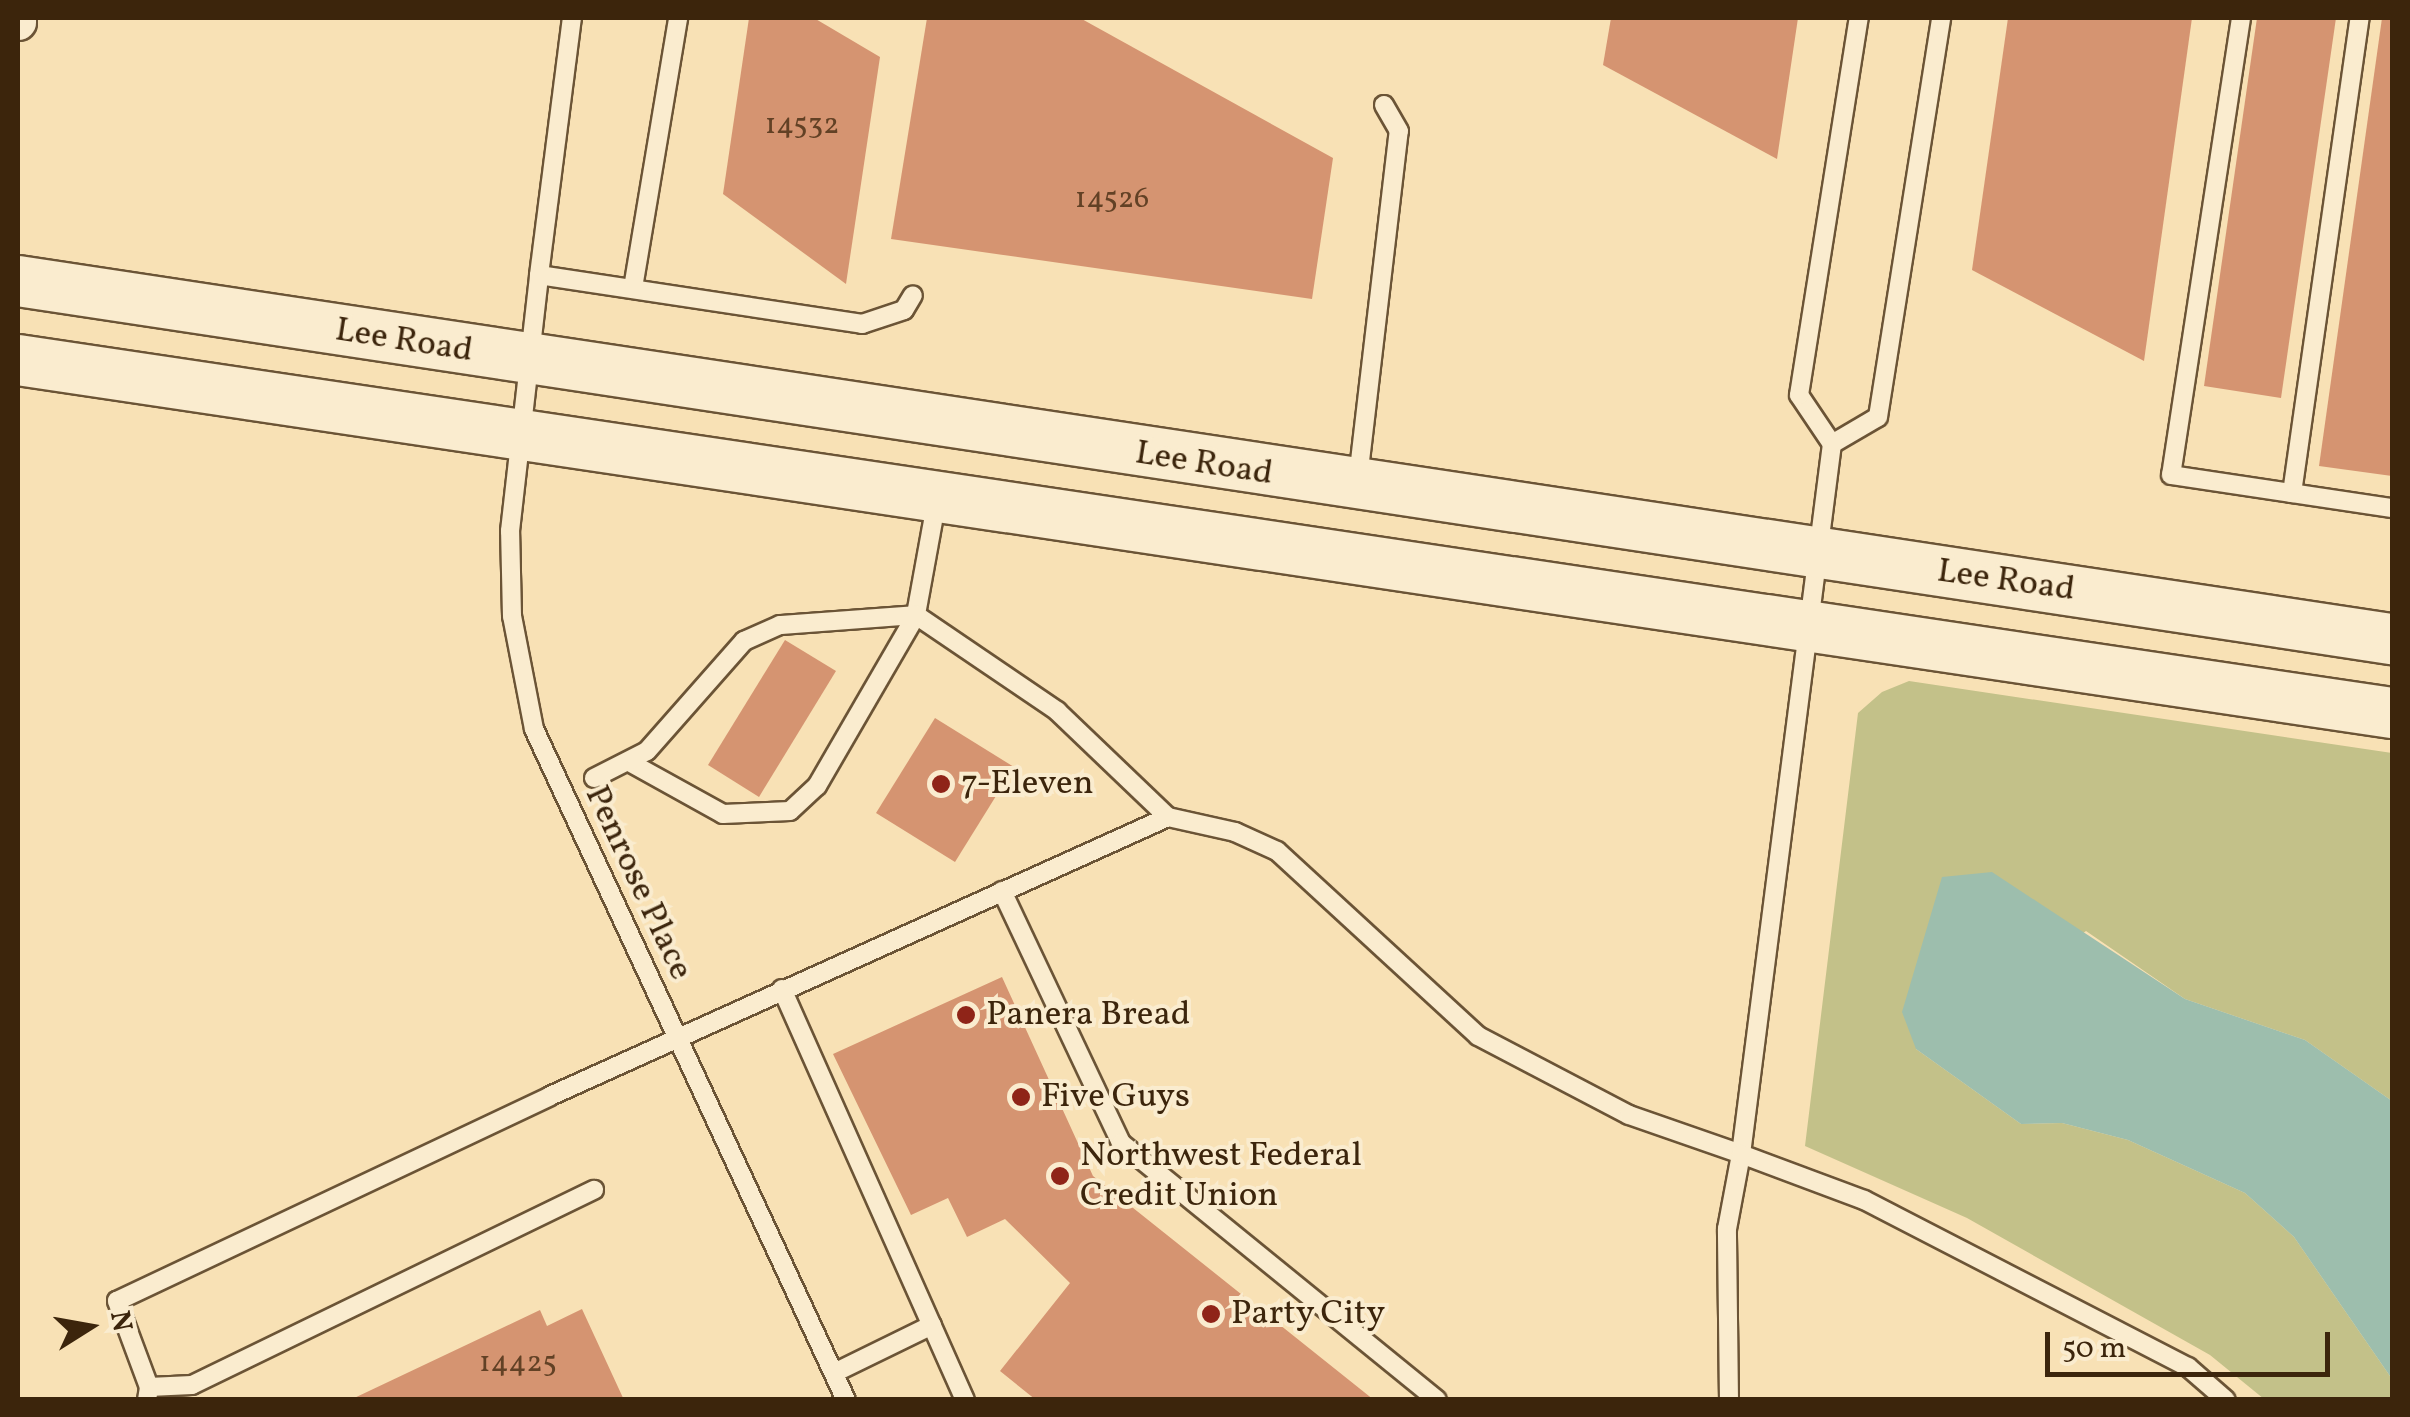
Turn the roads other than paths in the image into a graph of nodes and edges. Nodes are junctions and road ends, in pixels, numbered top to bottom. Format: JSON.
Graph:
{"nodes":[{"id":1,"x":572,"y":18,"type":"edge"},
{"id":2,"x":678,"y":18,"type":"edge"},
{"id":3,"x":1858,"y":18,"type":"edge"},
{"id":4,"x":1941,"y":18,"type":"edge"},
{"id":5,"x":2241,"y":18,"type":"edge"},
{"id":6,"x":2360,"y":18,"type":"edge"},
{"id":7,"x":1384,"y":105,"type":"dead end"},
{"id":8,"x":539,"y":275,"type":"junction"},
{"id":9,"x":18,"y":281,"type":"edge"},
{"id":10,"x":633,"y":288,"type":"junction"},
{"id":11,"x":913,"y":296,"type":"dead end"},
{"id":12,"x":18,"y":360,"type":"edge"},
{"id":13,"x":526,"y":360,"type":"junction"},
{"id":14,"x":516,"y":439,"type":"junction"},
{"id":15,"x":1832,"y":444,"type":"junction"},
{"id":16,"x":1357,"y":487,"type":"junction"},
{"id":17,"x":2292,"y":493,"type":"junction"},
{"id":18,"x":937,"y":498,"type":"junction"},
{"id":19,"x":2392,"y":508,"type":"edge"},
{"id":20,"x":1818,"y":555,"type":"junction"},
{"id":21,"x":916,"y":615,"type":"junction"},
{"id":22,"x":1806,"y":627,"type":"junction"},
{"id":23,"x":2392,"y":639,"type":"edge"},
{"id":24,"x":2392,"y":713,"type":"edge"},
{"id":25,"x":631,"y":763,"type":"junction"},
{"id":26,"x":594,"y":778,"type":"dead end"},
{"id":27,"x":1168,"y":817,"type":"junction"},
{"id":28,"x":1002,"y":891,"type":"junction"},
{"id":29,"x":782,"y":989,"type":"junction"},
{"id":30,"x":676,"y":1040,"type":"junction"},
{"id":31,"x":1741,"y":1154,"type":"junction"},
{"id":32,"x":594,"y":1190,"type":"dead end"},
{"id":33,"x":932,"y":1325,"type":"junction"},
{"id":34,"x":834,"y":1374,"type":"junction"},
{"id":35,"x":148,"y":1393,"type":"edge"},
{"id":36,"x":846,"y":1400,"type":"edge"},
{"id":37,"x":965,"y":1400,"type":"edge"},
{"id":38,"x":1436,"y":1400,"type":"edge"},
{"id":39,"x":1729,"y":1400,"type":"edge"},
{"id":40,"x":2226,"y":1400,"type":"edge"}],
"edges":[{"from":1,"to":8,"type":"lane","name":"Penrose Place"},
{"from":2,"to":10,"type":"lane"},
{"from":3,"to":15,"type":"lane"},
{"from":4,"to":15,"type":"lane"},
{"from":5,"to":17,"type":"lane"},
{"from":6,"to":17,"type":"lane"},
{"from":7,"to":16,"type":"lane"},
{"from":8,"to":10,"type":"lane"},
{"from":8,"to":13,"type":"lane","name":"Penrose Place"},
{"from":9,"to":13,"type":"street","name":"Lee Road"},
{"from":10,"to":11,"type":"lane"},
{"from":12,"to":14,"type":"street","name":"Lee Road"},
{"from":13,"to":14,"type":"lane","name":"Penrose Place"},
{"from":13,"to":16,"type":"street","name":"Lee Road"},
{"from":14,"to":18,"type":"street","name":"Lee Road"},
{"from":14,"to":30,"type":"lane","name":"Penrose Place"},
{"from":15,"to":20,"type":"lane"},
{"from":16,"to":20,"type":"street","name":"Lee Road"},
{"from":17,"to":19,"type":"lane"},
{"from":18,"to":21,"type":"lane"},
{"from":18,"to":22,"type":"street","name":"Lee Road"},
{"from":20,"to":22,"type":"lane"},
{"from":20,"to":23,"type":"street","name":"Lee Road"},
{"from":21,"to":25,"type":"lane"},
{"from":21,"to":25,"type":"lane"},
{"from":21,"to":27,"type":"lane"},
{"from":22,"to":24,"type":"street","name":"Lee Road"},
{"from":22,"to":31,"type":"lane"},
{"from":25,"to":26,"type":"lane"},
{"from":27,"to":28,"type":"lane"},
{"from":27,"to":31,"type":"lane"},
{"from":28,"to":29,"type":"lane"},
{"from":28,"to":38,"type":"lane"},
{"from":29,"to":30,"type":"lane"},
{"from":29,"to":33,"type":"lane"},
{"from":30,"to":34,"type":"lane","name":"Penrose Place"},
{"from":30,"to":35,"type":"lane"},
{"from":31,"to":39,"type":"lane"},
{"from":31,"to":40,"type":"lane"},
{"from":32,"to":35,"type":"lane"},
{"from":33,"to":34,"type":"lane"},
{"from":33,"to":37,"type":"lane"},
{"from":34,"to":36,"type":"lane","name":"Penrose Place"}]}
